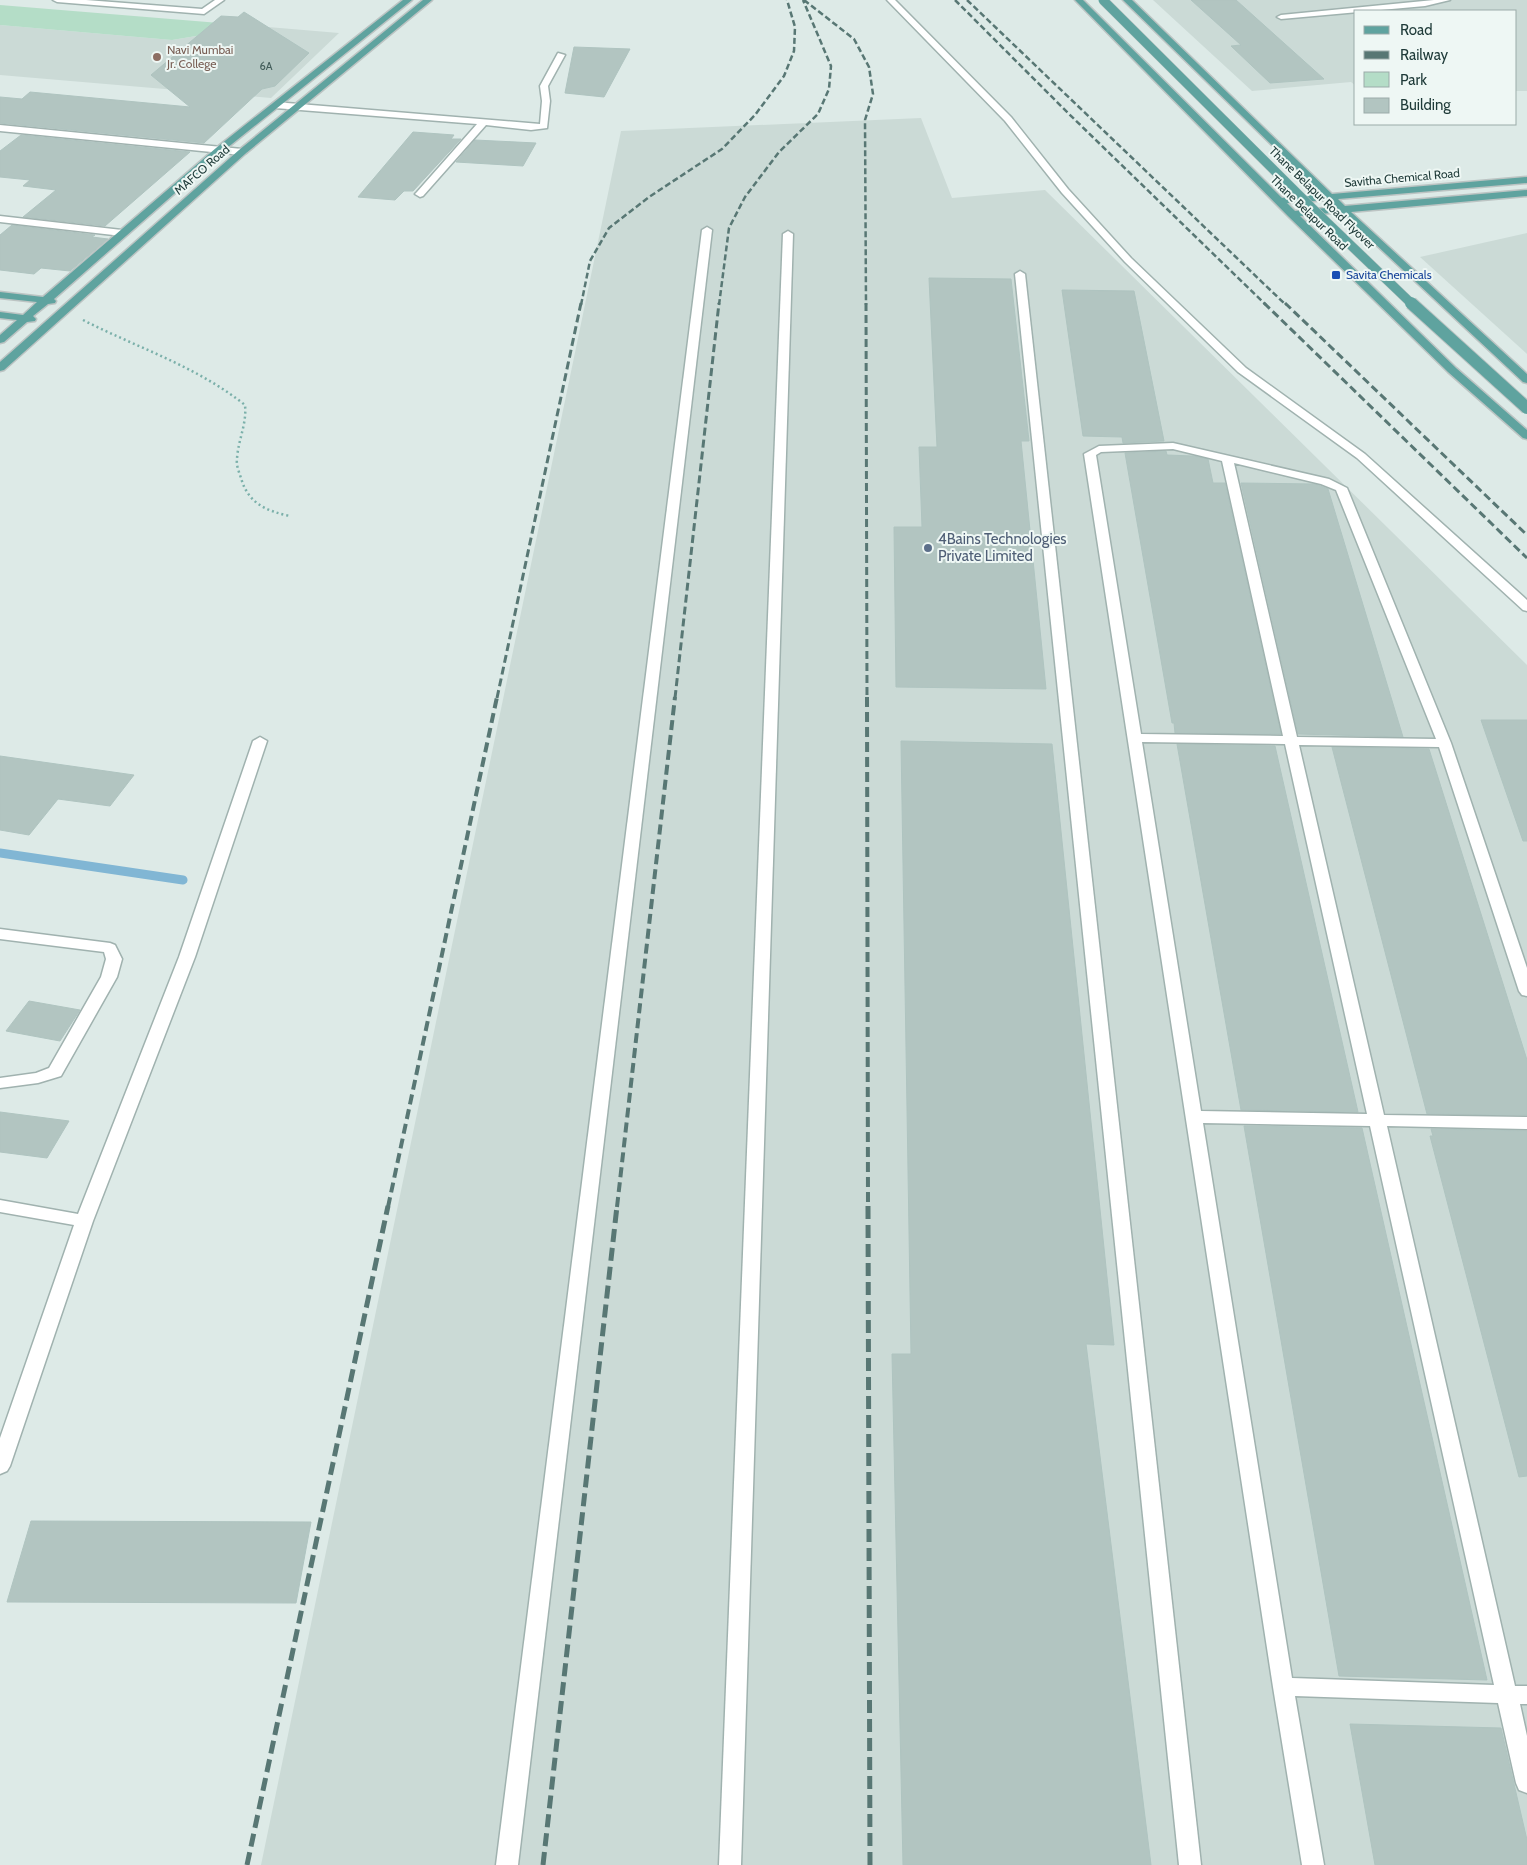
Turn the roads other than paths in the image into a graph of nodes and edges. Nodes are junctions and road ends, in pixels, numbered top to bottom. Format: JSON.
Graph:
{"nodes":[{"id":1,"x":57,"y":0,"type":"edge"},
{"id":2,"x":220,"y":0,"type":"edge"},
{"id":3,"x":408,"y":0,"type":"edge"},
{"id":4,"x":428,"y":0,"type":"edge"},
{"id":5,"x":891,"y":0,"type":"edge"},
{"id":6,"x":1080,"y":0,"type":"edge"},
{"id":7,"x":1104,"y":0,"type":"edge"},
{"id":8,"x":1127,"y":0,"type":"edge"},
{"id":9,"x":1446,"y":0,"type":"edge"},
{"id":10,"x":81,"y":1,"type":"edge"},
{"id":11,"x":1281,"y":16,"type":"dead end"},
{"id":12,"x":561,"y":54,"type":"dead end"},
{"id":13,"x":275,"y":105,"type":"junction"},
{"id":14,"x":296,"y":107,"type":"junction"},
{"id":15,"x":484,"y":122,"type":"junction"},
{"id":16,"x":0,"y":128,"type":"edge"},
{"id":17,"x":219,"y":150,"type":"junction"},
{"id":18,"x":242,"y":152,"type":"junction"},
{"id":19,"x":1527,"y":180,"type":"edge"},
{"id":20,"x":1527,"y":193,"type":"edge"},
{"id":21,"x":420,"y":194,"type":"dead end"},
{"id":22,"x":1330,"y":196,"type":"junction"},
{"id":23,"x":1278,"y":201,"type":"junction"},
{"id":24,"x":1343,"y":209,"type":"junction"},
{"id":25,"x":1292,"y":214,"type":"junction"},
{"id":26,"x":0,"y":220,"type":"edge"},
{"id":27,"x":708,"y":230,"type":"dead end"},
{"id":28,"x":122,"y":233,"type":"junction"},
{"id":29,"x":788,"y":234,"type":"dead end"},
{"id":30,"x":1020,"y":274,"type":"dead end"},
{"id":31,"x":0,"y":295,"type":"edge"},
{"id":32,"x":44,"y":300,"type":"junction"},
{"id":33,"x":67,"y":306,"type":"junction"},
{"id":34,"x":0,"y":316,"type":"edge"},
{"id":35,"x":25,"y":318,"type":"junction"},
{"id":36,"x":51,"y":320,"type":"junction"},
{"id":37,"x":0,"y":340,"type":"edge"},
{"id":38,"x":0,"y":368,"type":"edge"},
{"id":39,"x":1527,"y":380,"type":"edge"},
{"id":40,"x":1527,"y":408,"type":"edge"},
{"id":41,"x":1527,"y":436,"type":"edge"},
{"id":42,"x":1226,"y":458,"type":"junction"},
{"id":43,"x":1527,"y":607,"type":"edge"},
{"id":44,"x":1134,"y":738,"type":"junction"},
{"id":45,"x":1290,"y":740,"type":"junction"},
{"id":46,"x":260,"y":741,"type":"dead end"},
{"id":47,"x":1444,"y":743,"type":"junction"},
{"id":48,"x":0,"y":934,"type":"edge"},
{"id":49,"x":1527,"y":991,"type":"edge"},
{"id":50,"x":0,"y":1082,"type":"edge"},
{"id":51,"x":1194,"y":1118,"type":"junction"},
{"id":52,"x":1377,"y":1121,"type":"junction"},
{"id":53,"x":1527,"y":1123,"type":"edge"},
{"id":54,"x":0,"y":1206,"type":"edge"},
{"id":55,"x":84,"y":1221,"type":"junction"},
{"id":56,"x":5,"y":1434,"type":"edge"},
{"id":57,"x":0,"y":1466,"type":"edge"},
{"id":58,"x":1283,"y":1687,"type":"junction"},
{"id":59,"x":1517,"y":1695,"type":"edge"},
{"id":60,"x":1527,"y":1783,"type":"edge"},
{"id":61,"x":507,"y":1865,"type":"edge"},
{"id":62,"x":730,"y":1865,"type":"edge"},
{"id":63,"x":1190,"y":1865,"type":"edge"},
{"id":64,"x":1313,"y":1865,"type":"edge"}],
"edges":[{"from":1,"to":10,"type":"street"},
{"from":2,"to":10,"type":"street"},
{"from":3,"to":13,"type":"main road","name":"MAFCO Road"},
{"from":4,"to":14,"type":"main road","name":"MAFCO Road"},
{"from":5,"to":43,"type":"street"},
{"from":6,"to":23,"type":"main road","name":"Thane Belapur Road"},
{"from":7,"to":40,"type":"main road","name":"Thane Belapur Road Flyover","bridge":true},
{"from":8,"to":22,"type":"main road"},
{"from":9,"to":11,"type":"street"},
{"from":12,"to":15,"type":"street"},
{"from":13,"to":14,"type":"street"},
{"from":13,"to":17,"type":"main road","name":"MAFCO Road"},
{"from":14,"to":15,"type":"street"},
{"from":14,"to":18,"type":"main road","name":"MAFCO Road"},
{"from":15,"to":21,"type":"street"},
{"from":16,"to":17,"type":"street"},
{"from":17,"to":18,"type":"street"},
{"from":17,"to":28,"type":"main road","name":"MAFCO Road"},
{"from":18,"to":33,"type":"main road","name":"MAFCO Road"},
{"from":19,"to":22,"type":"main road","name":"Savitha Chemical Road"},
{"from":20,"to":24,"type":"main road","name":"Savitha Chemical Road"},
{"from":22,"to":23,"type":"main road","name":"Savitha Chemical Road"},
{"from":22,"to":24,"type":"main road"},
{"from":23,"to":25,"type":"main road","name":"Thane Belapur Road"},
{"from":24,"to":25,"type":"main road","name":"Savitha Chemical Road"},
{"from":24,"to":39,"type":"main road"},
{"from":25,"to":41,"type":"main road","name":"Thane Belapur Road"},
{"from":26,"to":28,"type":"street"},
{"from":27,"to":61,"type":"street"},
{"from":28,"to":32,"type":"main road","name":"MAFCO Road"},
{"from":29,"to":62,"type":"street"},
{"from":30,"to":63,"type":"street"},
{"from":31,"to":32,"type":"main road"},
{"from":32,"to":33,"type":"main road"},
{"from":32,"to":35,"type":"main road","name":"MAFCO Road"},
{"from":33,"to":36,"type":"main road","name":"MAFCO Road"},
{"from":34,"to":35,"type":"main road"},
{"from":35,"to":36,"type":"main road"},
{"from":35,"to":37,"type":"main road","name":"MAFCO Road"},
{"from":36,"to":38,"type":"main road","name":"MAFCO Road"},
{"from":42,"to":44,"type":"street"},
{"from":42,"to":45,"type":"street"},
{"from":42,"to":47,"type":"street"},
{"from":44,"to":45,"type":"street"},
{"from":44,"to":51,"type":"street"},
{"from":45,"to":47,"type":"street"},
{"from":45,"to":52,"type":"street"},
{"from":46,"to":55,"type":"street"},
{"from":47,"to":49,"type":"street"},
{"from":48,"to":50,"type":"street"},
{"from":51,"to":52,"type":"street"},
{"from":51,"to":58,"type":"street"},
{"from":52,"to":53,"type":"street"},
{"from":52,"to":59,"type":"street"},
{"from":54,"to":55,"type":"street"},
{"from":55,"to":56,"type":"street"},
{"from":56,"to":57,"type":"street"},
{"from":58,"to":59,"type":"street"},
{"from":58,"to":64,"type":"street"},
{"from":59,"to":60,"type":"street"}]}
